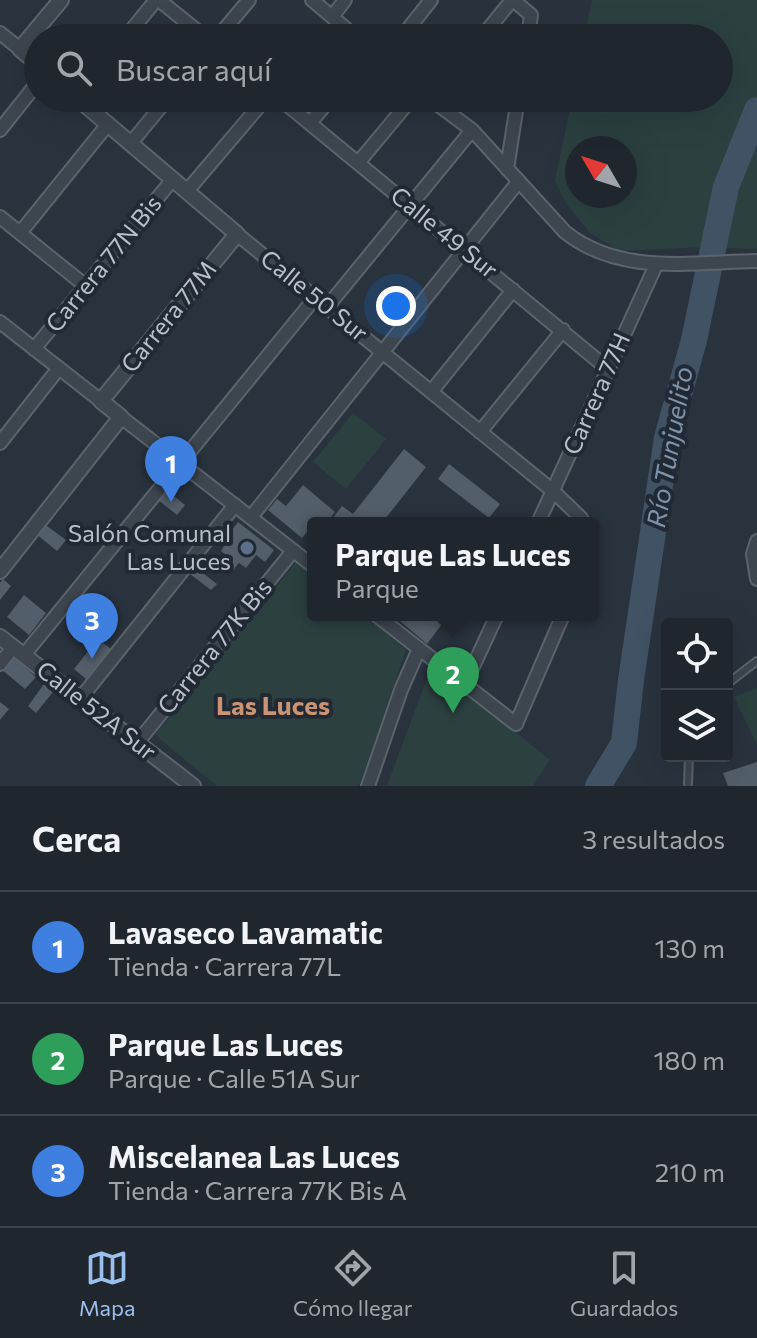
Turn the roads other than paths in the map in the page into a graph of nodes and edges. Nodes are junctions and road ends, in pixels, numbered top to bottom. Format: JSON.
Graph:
{"nodes":[{"id":1,"x":61,"y":0,"type":"edge"},
{"id":2,"x":158,"y":0,"type":"edge"},
{"id":3,"x":249,"y":0,"type":"edge"},
{"id":4,"x":312,"y":0,"type":"edge"},
{"id":5,"x":345,"y":0,"type":"edge"},
{"id":6,"x":431,"y":0,"type":"edge"},
{"id":7,"x":512,"y":0,"type":"edge"},
{"id":8,"x":332,"y":17,"type":"junction"},
{"id":9,"x":41,"y":24,"type":"edge"},
{"id":10,"x":137,"y":24,"type":"edge"},
{"id":11,"x":188,"y":24,"type":"edge"},
{"id":12,"x":229,"y":24,"type":"edge"},
{"id":13,"x":340,"y":24,"type":"edge"},
{"id":14,"x":412,"y":24,"type":"edge"},
{"id":15,"x":492,"y":24,"type":"edge"},
{"id":16,"x":530,"y":24,"type":"edge"},
{"id":17,"x":0,"y":33,"type":"edge"},
{"id":18,"x":24,"y":44,"type":"edge"},
{"id":19,"x":20,"y":49,"type":"junction"},
{"id":20,"x":24,"y":52,"type":"edge"},
{"id":21,"x":24,"y":100,"type":"edge"},
{"id":22,"x":94,"y":112,"type":"edge"},
{"id":23,"x":156,"y":112,"type":"edge"},
{"id":24,"x":254,"y":112,"type":"edge"},
{"id":25,"x":296,"y":112,"type":"edge"},
{"id":26,"x":319,"y":112,"type":"edge"},
{"id":27,"x":400,"y":112,"type":"edge"},
{"id":28,"x":448,"y":112,"type":"edge"},
{"id":29,"x":516,"y":112,"type":"edge"},
{"id":30,"x":310,"y":123,"type":"junction"},
{"id":31,"x":108,"y":124,"type":"junction"},
{"id":32,"x":0,"y":130,"type":"edge"},
{"id":33,"x":472,"y":130,"type":"junction"},
{"id":34,"x":131,"y":143,"type":"junction"},
{"id":35,"x":358,"y":163,"type":"junction"},
{"id":36,"x":507,"y":169,"type":"junction"},
{"id":37,"x":173,"y":179,"type":"junction"},
{"id":38,"x":519,"y":181,"type":"junction"},
{"id":39,"x":187,"y":191,"type":"junction"},
{"id":40,"x":411,"y":206,"type":"junction"},
{"id":41,"x":0,"y":217,"type":"edge"},
{"id":42,"x":20,"y":233,"type":"junction"},
{"id":43,"x":237,"y":234,"type":"junction"},
{"id":44,"x":464,"y":250,"type":"junction"},
{"id":45,"x":757,"y":261,"type":"edge"},
{"id":46,"x":656,"y":265,"type":"junction"},
{"id":47,"x":87,"y":287,"type":"junction"},
{"id":48,"x":513,"y":290,"type":"junction"},
{"id":49,"x":315,"y":298,"type":"junction"},
{"id":50,"x":327,"y":307,"type":"junction"},
{"id":51,"x":0,"y":322,"type":"edge"},
{"id":52,"x":563,"y":330,"type":"junction"},
{"id":53,"x":34,"y":349,"type":"junction"},
{"id":54,"x":382,"y":353,"type":"junction"},
{"id":55,"x":59,"y":368,"type":"junction"},
{"id":56,"x":608,"y":369,"type":"junction"},
{"id":57,"x":431,"y":392,"type":"junction"},
{"id":58,"x":101,"y":401,"type":"junction"},
{"id":59,"x":121,"y":417,"type":"junction"},
{"id":60,"x":480,"y":432,"type":"junction"},
{"id":61,"x":0,"y":443,"type":"edge"},
{"id":62,"x":181,"y":463,"type":"junction"},
{"id":63,"x":553,"y":491,"type":"junction"},
{"id":64,"x":235,"y":505,"type":"junction"},
{"id":65,"x":251,"y":517,"type":"junction"},
{"id":66,"x":541,"y":517,"type":"edge"},
{"id":67,"x":580,"y":517,"type":"edge"},
{"id":68,"x":757,"y":541,"type":"edge"},
{"id":69,"x":293,"y":551,"type":"junction"},
{"id":70,"x":307,"y":562,"type":"edge"},
{"id":71,"x":0,"y":571,"type":"edge"},
{"id":72,"x":757,"y":579,"type":"edge"},
{"id":73,"x":384,"y":621,"type":"edge"},
{"id":74,"x":494,"y":621,"type":"edge"},
{"id":75,"x":560,"y":621,"type":"edge"},
{"id":76,"x":0,"y":637,"type":"edge"},
{"id":77,"x":419,"y":649,"type":"junction"},
{"id":78,"x":18,"y":651,"type":"junction"},
{"id":79,"x":757,"y":661,"type":"edge"},
{"id":80,"x":0,"y":664,"type":"edge"},
{"id":81,"x":733,"y":679,"type":"edge"},
{"id":82,"x":465,"y":684,"type":"junction"},
{"id":83,"x":80,"y":699,"type":"junction"},
{"id":84,"x":137,"y":743,"type":"junction"},
{"id":85,"x":689,"y":762,"type":"edge"},
{"id":86,"x":688,"y":784,"type":"dead end"},
{"id":87,"x":193,"y":786,"type":"edge"},
{"id":88,"x":368,"y":786,"type":"edge"}],
"edges":[{"from":1,"to":9,"type":"street"},
{"from":2,"to":10,"type":"street"},
{"from":2,"to":11,"type":"street"},
{"from":3,"to":12,"type":"street"},
{"from":4,"to":8,"type":"street"},
{"from":5,"to":8,"type":"street"},
{"from":6,"to":14,"type":"street"},
{"from":7,"to":15,"type":"street"},
{"from":7,"to":16,"type":"street"},
{"from":8,"to":13,"type":"street"},
{"from":17,"to":19,"type":"street"},
{"from":18,"to":19,"type":"street"},
{"from":19,"to":20,"type":"street"},
{"from":21,"to":32,"type":"street"},
{"from":22,"to":31,"type":"street","name":"Calle 50 Sur"},
{"from":23,"to":34,"type":"street"},
{"from":24,"to":39,"type":"street"},
{"from":25,"to":30,"type":"street","name":"Calle 49 Sur"},
{"from":26,"to":30,"type":"street"},
{"from":27,"to":35,"type":"street"},
{"from":28,"to":33,"type":"street"},
{"from":29,"to":36,"type":"street"},
{"from":30,"to":35,"type":"street","name":"Calle 49 Sur"},
{"from":31,"to":34,"type":"street","name":"Calle 50 Sur"},
{"from":31,"to":42,"type":"street"},
{"from":33,"to":36,"type":"street"},
{"from":33,"to":40,"type":"street"},
{"from":34,"to":37,"type":"street","name":"Calle 50 Sur"},
{"from":35,"to":40,"type":"street","name":"Calle 49 Sur"},
{"from":36,"to":38,"type":"street"},
{"from":37,"to":39,"type":"street","name":"Calle 50 Sur"},
{"from":37,"to":47,"type":"street","name":"Carrera 77N Bis"},
{"from":38,"to":44,"type":"street"},
{"from":38,"to":46,"type":"street"},
{"from":39,"to":43,"type":"street","name":"Calle 50 Sur"},
{"from":40,"to":44,"type":"street","name":"Calle 49 Sur"},
{"from":40,"to":50,"type":"street"},
{"from":41,"to":42,"type":"street"},
{"from":42,"to":47,"type":"street"},
{"from":43,"to":49,"type":"street","name":"Calle 50 Sur"},
{"from":43,"to":58,"type":"street","name":"Carrera 77M"},
{"from":44,"to":48,"type":"street","name":"Calle 49 Sur"},
{"from":44,"to":54,"type":"street"},
{"from":45,"to":46,"type":"street"},
{"from":46,"to":56,"type":"street","name":"Carrera 77H"},
{"from":47,"to":53,"type":"street","name":"Carrera 77N Bis"},
{"from":48,"to":52,"type":"street","name":"Calle 49 Sur"},
{"from":48,"to":57,"type":"street"},
{"from":49,"to":50,"type":"street","name":"Calle 50 Sur"},
{"from":49,"to":62,"type":"street"},
{"from":50,"to":54,"type":"street","name":"Calle 50 Sur"},
{"from":51,"to":53,"type":"street"},
{"from":52,"to":56,"type":"street","name":"Calle 49 Sur"},
{"from":52,"to":60,"type":"street"},
{"from":53,"to":55,"type":"street"},
{"from":54,"to":57,"type":"street","name":"Calle 50 Sur"},
{"from":54,"to":65,"type":"street"},
{"from":55,"to":58,"type":"street"},
{"from":55,"to":61,"type":"street"},
{"from":56,"to":63,"type":"street","name":"Carrera 77H"},
{"from":57,"to":60,"type":"street","name":"Calle 50 Sur"},
{"from":58,"to":59,"type":"street"},
{"from":59,"to":62,"type":"street"},
{"from":59,"to":71,"type":"street"},
{"from":60,"to":63,"type":"street","name":"Calle 50 Sur"},
{"from":62,"to":64,"type":"street"},
{"from":62,"to":78,"type":"street"},
{"from":63,"to":66,"type":"street","name":"Carrera 77H"},
{"from":63,"to":67,"type":"street","name":"Calle 50 Sur"},
{"from":64,"to":65,"type":"street"},
{"from":64,"to":83,"type":"street"},
{"from":65,"to":69,"type":"street"},
{"from":68,"to":72,"type":"street"},
{"from":69,"to":70,"type":"street"},
{"from":69,"to":84,"type":"street","name":"Carrera 77K Bis"},
{"from":73,"to":77,"type":"street"},
{"from":74,"to":82,"type":"street"},
{"from":75,"to":82,"type":"street"},
{"from":76,"to":78,"type":"street","name":"Calle 52A Sur"},
{"from":77,"to":82,"type":"street"},
{"from":77,"to":88,"type":"street"},
{"from":78,"to":80,"type":"street"},
{"from":78,"to":83,"type":"street","name":"Calle 52A Sur"},
{"from":79,"to":81,"type":"lane"},
{"from":83,"to":84,"type":"street","name":"Calle 52A Sur"},
{"from":84,"to":87,"type":"street","name":"Calle 52A Sur"},
{"from":85,"to":86,"type":"lane"}]}
